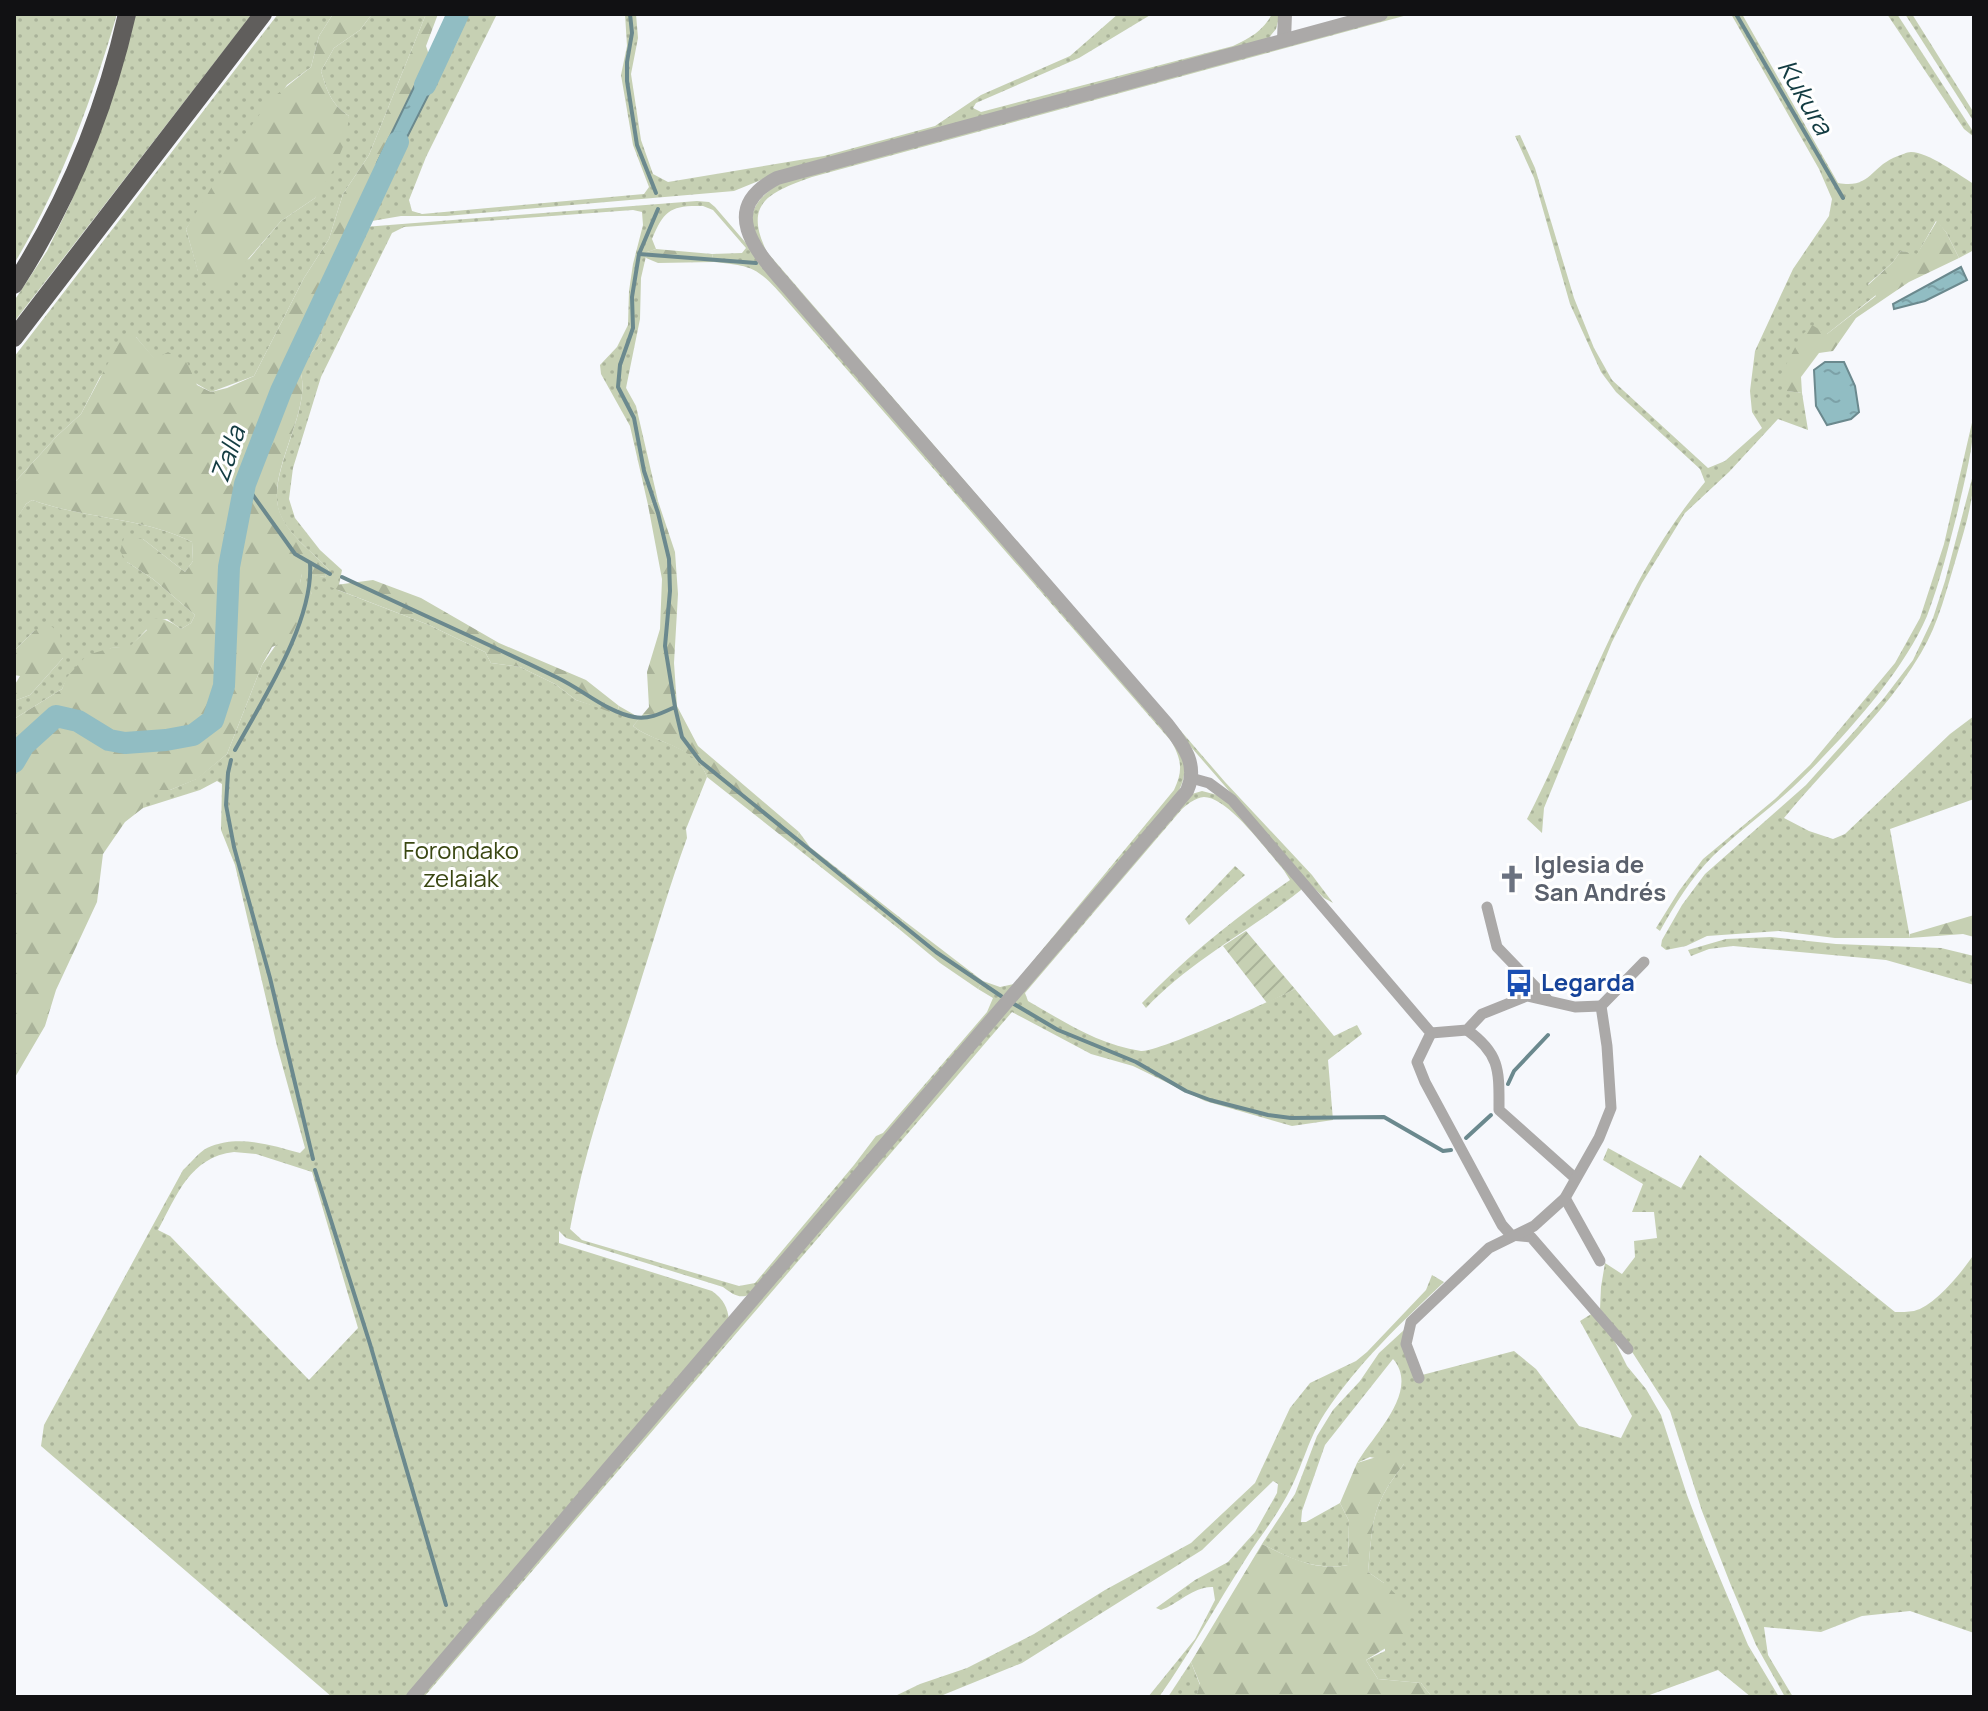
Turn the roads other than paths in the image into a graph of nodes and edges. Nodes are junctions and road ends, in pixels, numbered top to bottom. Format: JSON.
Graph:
{"nodes":[{"id":1,"x":127,"y":14,"type":"edge"},
{"id":2,"x":263,"y":14,"type":"edge"},
{"id":3,"x":1285,"y":14,"type":"edge"},
{"id":4,"x":1381,"y":14,"type":"edge"},
{"id":5,"x":1284,"y":40,"type":"junction"},
{"id":6,"x":14,"y":285,"type":"edge"},
{"id":7,"x":14,"y":338,"type":"edge"},
{"id":8,"x":1191,"y":778,"type":"junction"},
{"id":9,"x":1487,"y":907,"type":"dead end"},
{"id":10,"x":1644,"y":962,"type":"dead end"},
{"id":11,"x":1547,"y":999,"type":"junction"},
{"id":12,"x":1601,"y":1006,"type":"junction"},
{"id":13,"x":1467,"y":1030,"type":"junction"},
{"id":14,"x":1431,"y":1033,"type":"junction"},
{"id":15,"x":1575,"y":1178,"type":"junction"},
{"id":16,"x":1565,"y":1198,"type":"junction"},
{"id":17,"x":1511,"y":1235,"type":"junction"},
{"id":18,"x":1600,"y":1261,"type":"dead end"},
{"id":19,"x":1628,"y":1349,"type":"dead end"},
{"id":20,"x":1419,"y":1378,"type":"dead end"},
{"id":21,"x":413,"y":1697,"type":"edge"}],
"edges":[{"from":1,"to":6,"type":"highway"},
{"from":2,"to":7,"type":"highway"},
{"from":3,"to":5,"type":"street"},
{"from":4,"to":5,"type":"street"},
{"from":5,"to":8,"type":"street"},
{"from":8,"to":14,"type":"street"},
{"from":8,"to":21,"type":"street"},
{"from":9,"to":11,"type":"street"},
{"from":10,"to":12,"type":"street"},
{"from":11,"to":12,"type":"street"},
{"from":11,"to":13,"type":"street"},
{"from":12,"to":15,"type":"street"},
{"from":13,"to":14,"type":"street"},
{"from":13,"to":15,"type":"street"},
{"from":14,"to":17,"type":"street"},
{"from":15,"to":16,"type":"street"},
{"from":16,"to":17,"type":"street"},
{"from":16,"to":18,"type":"street"},
{"from":17,"to":19,"type":"street"},
{"from":17,"to":20,"type":"street"}]}
